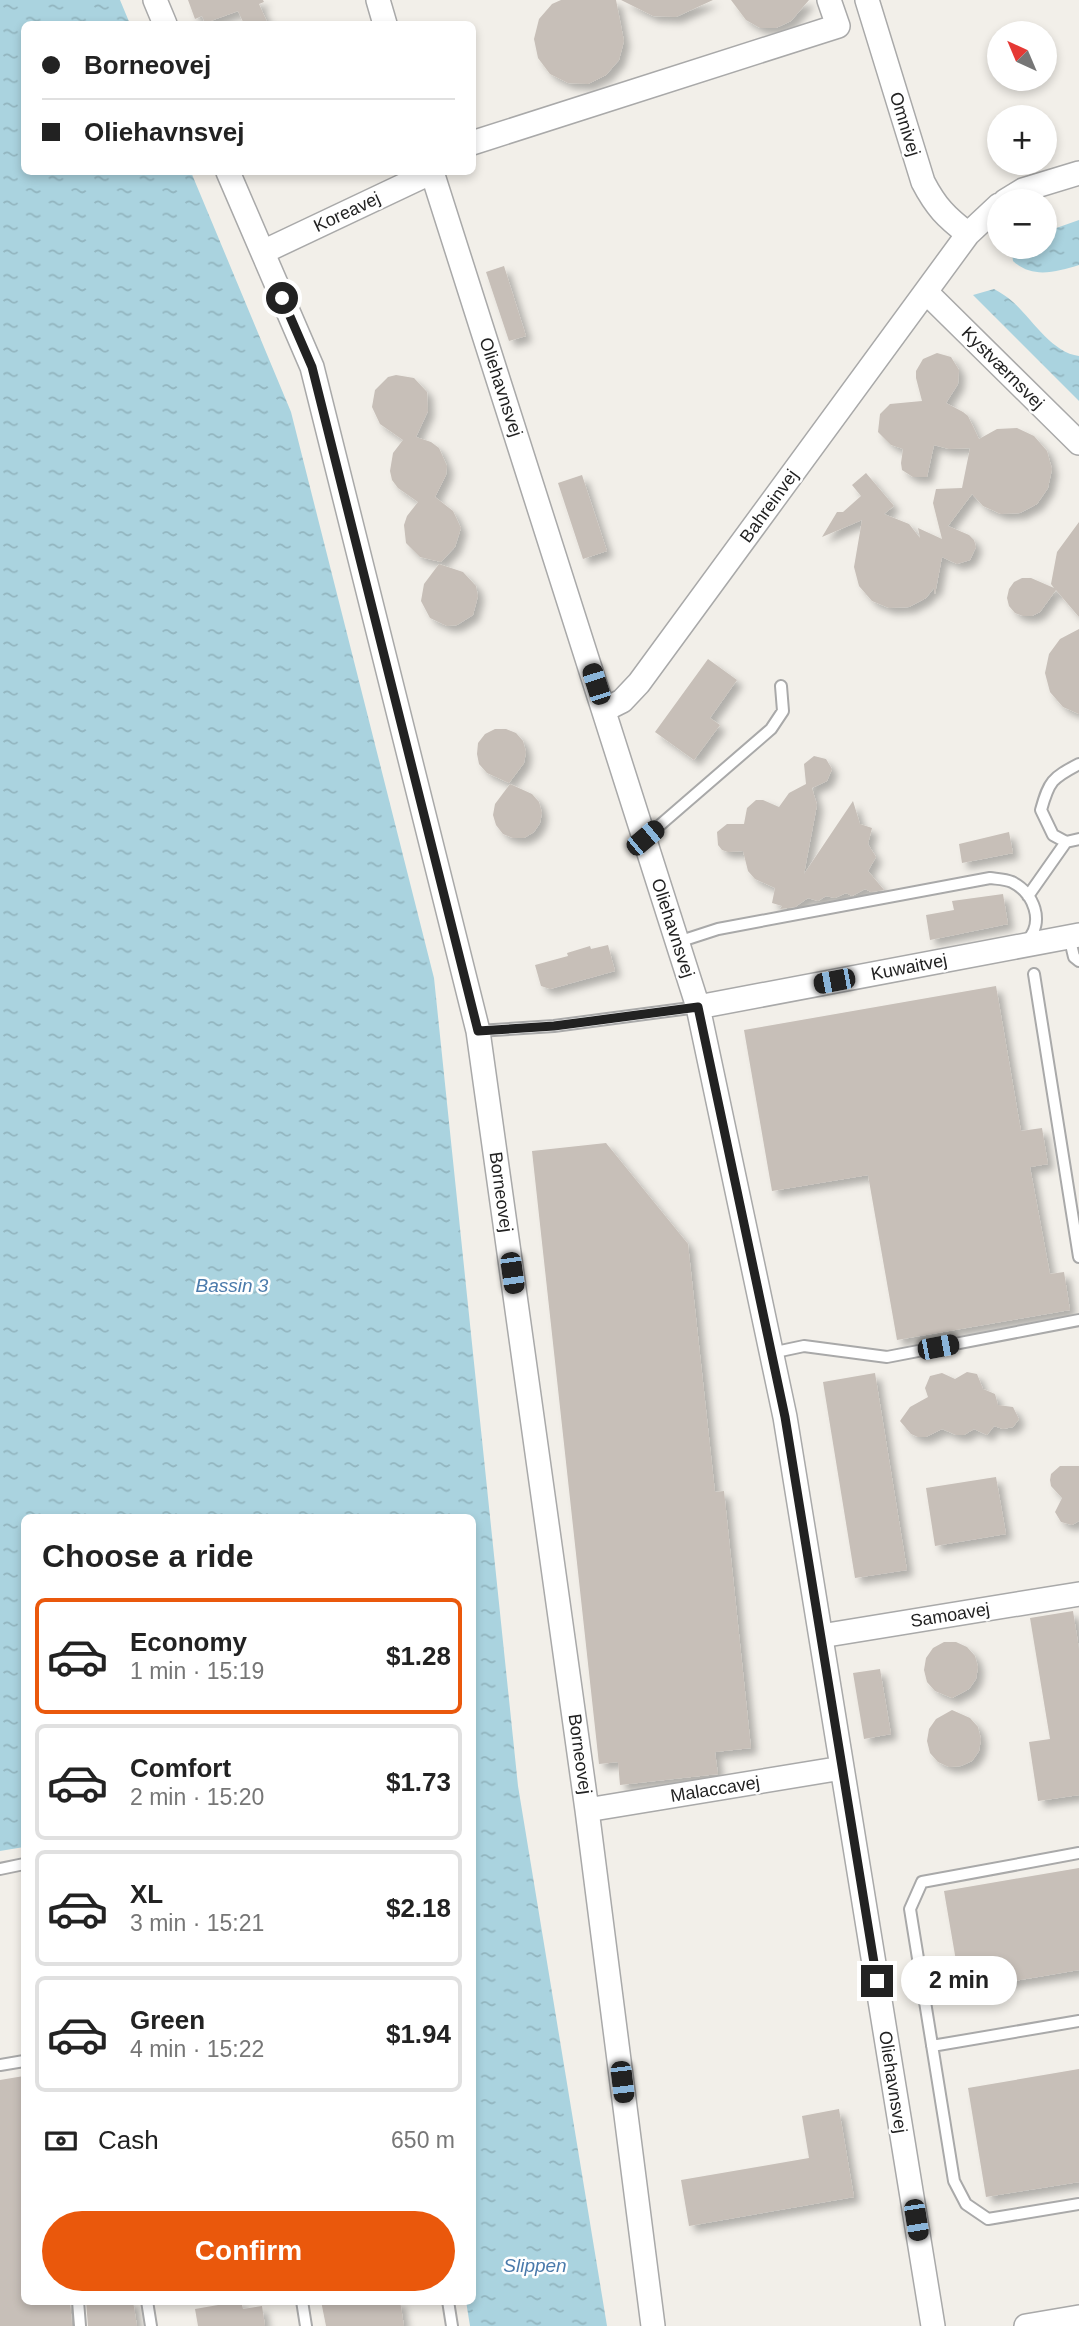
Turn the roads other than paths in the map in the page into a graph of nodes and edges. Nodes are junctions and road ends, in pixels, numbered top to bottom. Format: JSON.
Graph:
{"nodes":[{"id":1,"x":155,"y":0,"type":"edge"},
{"id":2,"x":377,"y":0,"type":"edge"},
{"id":3,"x":829,"y":0,"type":"edge"},
{"id":4,"x":867,"y":0,"type":"edge"},
{"id":5,"x":164,"y":21,"type":"edge"},
{"id":6,"x":384,"y":21,"type":"edge"},
{"id":7,"x":476,"y":142,"type":"edge"},
{"id":8,"x":1079,"y":173,"type":"edge"},
{"id":9,"x":229,"y":175,"type":"edge"},
{"id":10,"x":426,"y":175,"type":"edge"},
{"id":11,"x":433,"y":175,"type":"edge"},
{"id":12,"x":1026,"y":189,"type":"edge"},
{"id":13,"x":987,"y":216,"type":"edge"},
{"id":14,"x":968,"y":234,"type":"junction"},
{"id":15,"x":262,"y":252,"type":"junction"},
{"id":16,"x":926,"y":292,"type":"junction"},
{"id":17,"x":1079,"y":443,"type":"edge"},
{"id":18,"x":781,"y":686,"type":"dead end"},
{"id":19,"x":604,"y":710,"type":"junction"},
{"id":20,"x":1079,"y":764,"type":"edge"},
{"id":21,"x":645,"y":838,"type":"junction"},
{"id":22,"x":1079,"y":839,"type":"edge"},
{"id":23,"x":1066,"y":842,"type":"junction"},
{"id":24,"x":1028,"y":896,"type":"junction"},
{"id":25,"x":1074,"y":935,"type":"edge"},
{"id":26,"x":678,"y":942,"type":"junction"},
{"id":27,"x":1023,"y":945,"type":"junction"},
{"id":28,"x":1079,"y":961,"type":"edge"},
{"id":29,"x":1034,"y":974,"type":"dead end"},
{"id":30,"x":698,"y":1007,"type":"junction"},
{"id":31,"x":478,"y":1031,"type":"junction"},
{"id":32,"x":1079,"y":1257,"type":"edge"},
{"id":33,"x":1079,"y":1320,"type":"edge"},
{"id":34,"x":771,"y":1353,"type":"junction"},
{"id":35,"x":1079,"y":1594,"type":"edge"},
{"id":36,"x":821,"y":1636,"type":"junction"},
{"id":37,"x":842,"y":1768,"type":"junction"},
{"id":38,"x":587,"y":1810,"type":"junction"},
{"id":39,"x":1079,"y":1853,"type":"edge"},
{"id":40,"x":21,"y":1865,"type":"edge"},
{"id":41,"x":0,"y":1869,"type":"edge"},
{"id":42,"x":1079,"y":2021,"type":"edge"},
{"id":43,"x":932,"y":2046,"type":"junction"},
{"id":44,"x":21,"y":2062,"type":"edge"},
{"id":45,"x":0,"y":2065,"type":"edge"},
{"id":46,"x":1079,"y":2204,"type":"edge"},
{"id":47,"x":78,"y":2305,"type":"edge"},
{"id":48,"x":148,"y":2305,"type":"edge"},
{"id":49,"x":303,"y":2305,"type":"edge"},
{"id":50,"x":449,"y":2305,"type":"edge"},
{"id":51,"x":1079,"y":2317,"type":"edge"},
{"id":52,"x":80,"y":2326,"type":"edge"},
{"id":53,"x":151,"y":2326,"type":"edge"},
{"id":54,"x":306,"y":2326,"type":"edge"},
{"id":55,"x":452,"y":2326,"type":"edge"},
{"id":56,"x":653,"y":2326,"type":"edge"},
{"id":57,"x":933,"y":2326,"type":"edge"},
{"id":58,"x":1026,"y":2326,"type":"edge"}],
"edges":[{"from":1,"to":5,"type":"street"},
{"from":2,"to":6,"type":"street"},
{"from":3,"to":7,"type":"street"},
{"from":4,"to":14,"type":"street","name":"Omnivej"},
{"from":8,"to":12,"type":"street"},
{"from":9,"to":15,"type":"street","name":"Borneovej"},
{"from":10,"to":15,"type":"street","name":"Koreavej"},
{"from":11,"to":19,"type":"street","name":"Oliehavnsvej"},
{"from":13,"to":14,"type":"street"},
{"from":14,"to":16,"type":"street"},
{"from":15,"to":31,"type":"street","name":"Borneovej"},
{"from":16,"to":17,"type":"street","name":"Kystværnsvej"},
{"from":16,"to":19,"type":"street","name":"Bahreinvej"},
{"from":18,"to":21,"type":"lane"},
{"from":19,"to":21,"type":"street","name":"Oliehavnsvej"},
{"from":20,"to":23,"type":"lane"},
{"from":21,"to":26,"type":"street","name":"Oliehavnsvej"},
{"from":22,"to":23,"type":"lane"},
{"from":23,"to":24,"type":"lane"},
{"from":24,"to":26,"type":"lane"},
{"from":24,"to":27,"type":"lane"},
{"from":25,"to":27,"type":"street","name":"Kuwaitvej"},
{"from":25,"to":28,"type":"lane"},
{"from":26,"to":30,"type":"street","name":"Oliehavnsvej"},
{"from":27,"to":30,"type":"street","name":"Kuwaitvej"},
{"from":29,"to":32,"type":"lane"},
{"from":30,"to":31,"type":"lane"},
{"from":30,"to":34,"type":"street","name":"Oliehavnsvej"},
{"from":31,"to":38,"type":"street","name":"Borneovej"},
{"from":33,"to":34,"type":"lane"},
{"from":34,"to":36,"type":"street","name":"Oliehavnsvej"},
{"from":35,"to":36,"type":"street","name":"Samoavej"},
{"from":36,"to":37,"type":"street","name":"Oliehavnsvej"},
{"from":37,"to":38,"type":"street","name":"Malaccavej"},
{"from":37,"to":57,"type":"street","name":"Oliehavnsvej"},
{"from":38,"to":56,"type":"street","name":"Borneovej"},
{"from":39,"to":43,"type":"lane"},
{"from":40,"to":41,"type":"lane"},
{"from":42,"to":43,"type":"lane"},
{"from":43,"to":46,"type":"lane"},
{"from":44,"to":45,"type":"lane"},
{"from":47,"to":52,"type":"lane"},
{"from":48,"to":53,"type":"lane"},
{"from":49,"to":54,"type":"lane"},
{"from":50,"to":55,"type":"lane"},
{"from":51,"to":58,"type":"street"}]}
